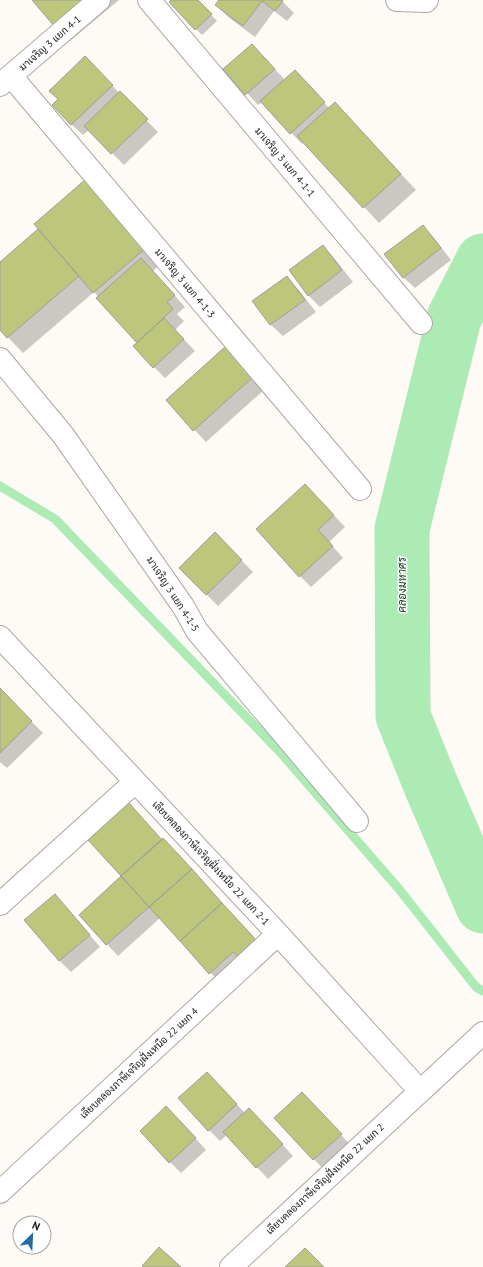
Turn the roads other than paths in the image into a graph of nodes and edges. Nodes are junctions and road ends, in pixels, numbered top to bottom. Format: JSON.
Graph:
{"nodes":[{"id":1,"x":99,"y":0,"type":"edge"},
{"id":2,"x":149,"y":0,"type":"edge"},
{"id":3,"x":397,"y":0,"type":"edge"},
{"id":4,"x":427,"y":0,"type":"edge"},
{"id":5,"x":5,"y":81,"type":"edge"},
{"id":6,"x":421,"y":323,"type":"dead end"},
{"id":7,"x":0,"y":359,"type":"edge"},
{"id":8,"x":360,"y":489,"type":"dead end"},
{"id":9,"x":0,"y":637,"type":"edge"},
{"id":10,"x":135,"y":782,"type":"junction"},
{"id":11,"x":357,"y":821,"type":"dead end"},
{"id":12,"x":0,"y":904,"type":"edge"},
{"id":13,"x":278,"y":934,"type":"junction"},
{"id":14,"x":483,"y":1033,"type":"edge"},
{"id":15,"x":420,"y":1091,"type":"junction"},
{"id":16,"x":0,"y":1192,"type":"edge"},
{"id":17,"x":231,"y":1267,"type":"edge"}],
"edges":[{"from":1,"to":5,"type":"street","name":"มาเจริญ 3 แยก 4-1"},
{"from":2,"to":6,"type":"street","name":"มาเจริญ 3 แยก 4-1-1"},
{"from":3,"to":4,"type":"street"},
{"from":5,"to":8,"type":"street","name":"มาเจริญ 3 แยก 4-1-3"},
{"from":7,"to":11,"type":"street","name":"มาเจริญ 3 แยก 4-1-5"},
{"from":9,"to":10,"type":"street","name":"เลียบคลองภาษีเจริญฝั่งเหนือ 22 แยก 2-1"},
{"from":10,"to":12,"type":"street"},
{"from":10,"to":13,"type":"street","name":"เลียบคลองภาษีเจริญฝั่งเหนือ 22 แยก 2-1"},
{"from":13,"to":15,"type":"street","name":"เลียบคลองภาษีเจริญฝั่งเหนือ 22 แยก 2-1"},
{"from":13,"to":16,"type":"street","name":"เลียบคลองภาษีเจริญฝั่งเหนือ 22 แยก 4"},
{"from":14,"to":15,"type":"street","name":"เลียบคลองภาษีเจริญฝั่งเหนือ 22 แยก 2"},
{"from":15,"to":17,"type":"street","name":"เลียบคลองภาษีเจริญฝั่งเหนือ 22 แยก 2"}]}
